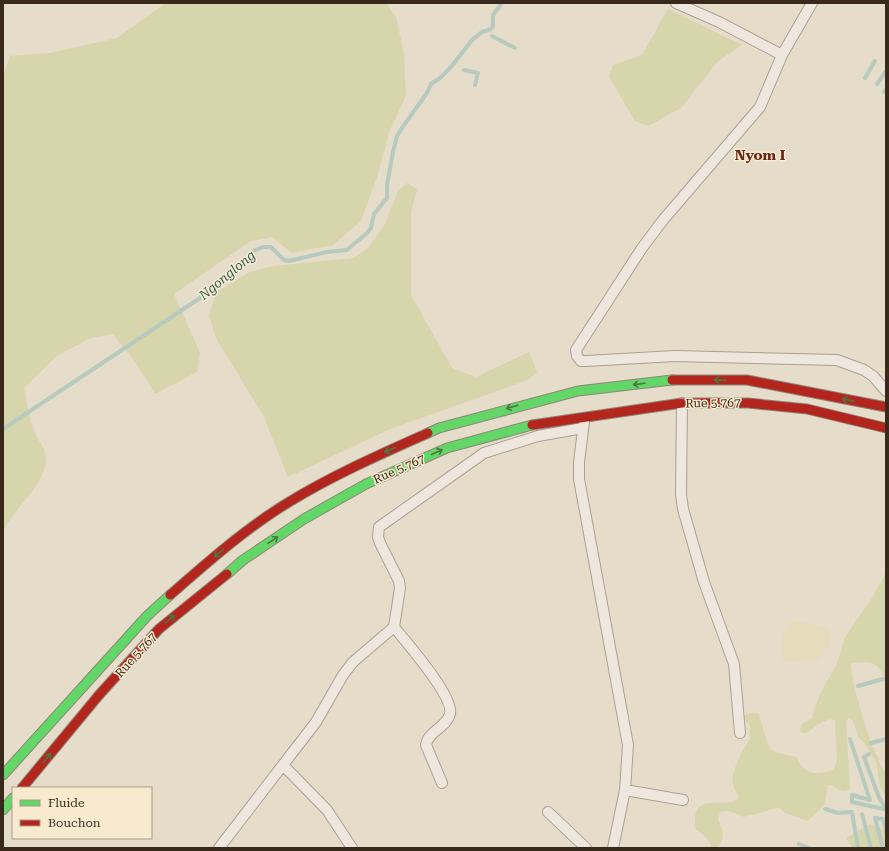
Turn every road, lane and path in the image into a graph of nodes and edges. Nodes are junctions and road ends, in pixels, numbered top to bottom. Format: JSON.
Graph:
{"nodes":[{"id":1,"x":676,"y":3,"type":"edge"},
{"id":2,"x":812,"y":3,"type":"edge"},
{"id":3,"x":782,"y":55,"type":"junction"},
{"id":4,"x":886,"y":391,"type":"edge"},
{"id":5,"x":682,"y":403,"type":"junction"},
{"id":6,"x":886,"y":407,"type":"edge"},
{"id":7,"x":585,"y":416,"type":"junction"},
{"id":8,"x":583,"y":428,"type":"junction"},
{"id":9,"x":886,"y":428,"type":"edge"},
{"id":10,"x":394,"y":627,"type":"junction"},
{"id":11,"x":740,"y":733,"type":"dead end"},
{"id":12,"x":283,"y":765,"type":"junction"},
{"id":13,"x":3,"y":775,"type":"edge"},
{"id":14,"x":442,"y":783,"type":"dead end"},
{"id":15,"x":23,"y":787,"type":"edge"},
{"id":16,"x":625,"y":790,"type":"junction"},
{"id":17,"x":12,"y":799,"type":"edge"},
{"id":18,"x":683,"y":800,"type":"dead end"},
{"id":19,"x":3,"y":810,"type":"edge"},
{"id":20,"x":548,"y":812,"type":"dead end"},
{"id":21,"x":219,"y":848,"type":"edge"},
{"id":22,"x":352,"y":848,"type":"edge"},
{"id":23,"x":586,"y":848,"type":"edge"},
{"id":24,"x":613,"y":848,"type":"edge"}],
"edges":[{"from":1,"to":3,"type":"street"},
{"from":2,"to":3,"type":"street"},
{"from":3,"to":4,"type":"street"},
{"from":5,"to":7,"type":"highway","name":"Rue 5.767"},
{"from":5,"to":9,"type":"highway","name":"Rue 5.767"},
{"from":5,"to":11,"type":"street"},
{"from":6,"to":13,"type":"highway","one_way":true},
{"from":7,"to":8,"type":"street"},
{"from":15,"to":7,"type":"highway","name":"Rue 5.767","one_way":true},
{"from":8,"to":10,"type":"street"},
{"from":8,"to":16,"type":"street"},
{"from":10,"to":12,"type":"street"},
{"from":10,"to":14,"type":"street"},
{"from":12,"to":21,"type":"street"},
{"from":12,"to":22,"type":"street"},
{"from":16,"to":18,"type":"street"},
{"from":16,"to":24,"type":"street"},
{"from":17,"to":19,"type":"highway"},
{"from":20,"to":23,"type":"street"}]}
